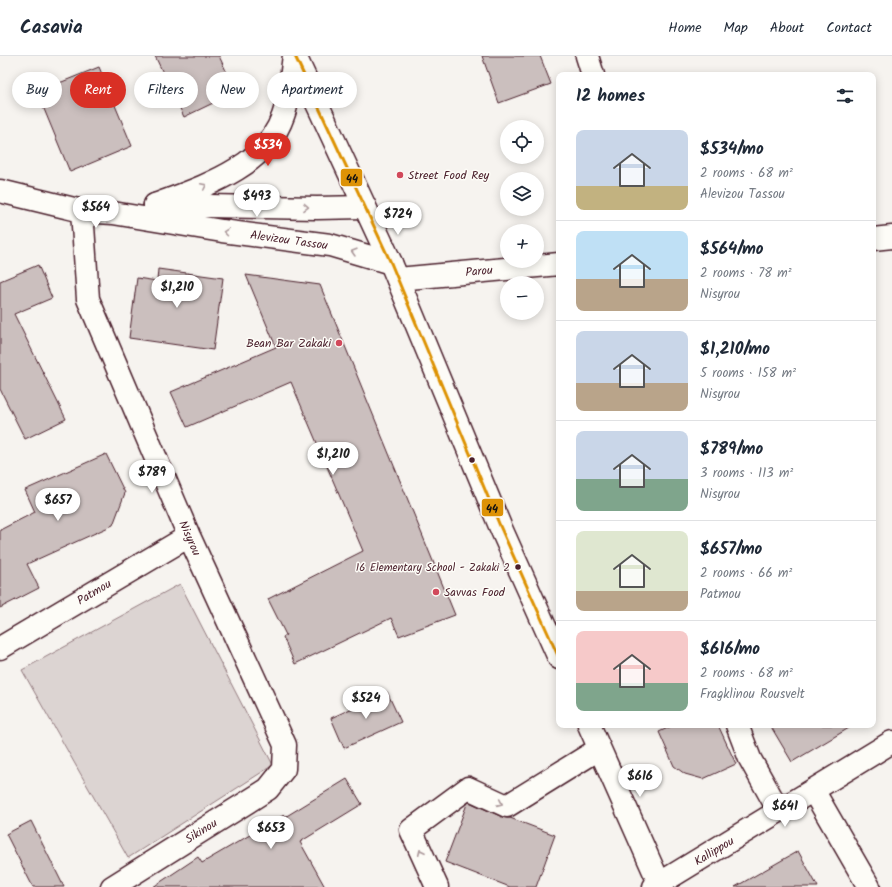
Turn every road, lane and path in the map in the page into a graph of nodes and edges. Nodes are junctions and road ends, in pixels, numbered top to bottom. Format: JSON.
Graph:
{"nodes":[{"id":1,"x":294,"y":56,"type":"edge"},
{"id":2,"x":587,"y":56,"type":"edge"},
{"id":3,"x":592,"y":72,"type":"edge"},
{"id":4,"x":0,"y":191,"type":"edge"},
{"id":5,"x":155,"y":205,"type":"junction"},
{"id":6,"x":365,"y":207,"type":"junction"},
{"id":7,"x":82,"y":212,"type":"junction"},
{"id":8,"x":113,"y":213,"type":"junction"},
{"id":9,"x":892,"y":237,"type":"edge"},
{"id":10,"x":876,"y":239,"type":"edge"},
{"id":11,"x":556,"y":264,"type":"edge"},
{"id":12,"x":395,"y":271,"type":"junction"},
{"id":13,"x":189,"y":536,"type":"junction"},
{"id":14,"x":0,"y":648,"type":"edge"},
{"id":15,"x":556,"y":651,"type":"edge"},
{"id":16,"x":590,"y":728,"type":"edge"},
{"id":17,"x":738,"y":728,"type":"edge"},
{"id":18,"x":892,"y":742,"type":"edge"},
{"id":19,"x":600,"y":749,"type":"junction"},
{"id":20,"x":284,"y":769,"type":"joint"},
{"id":21,"x":813,"y":790,"type":"junction"},
{"id":22,"x":779,"y":811,"type":"junction"},
{"id":23,"x":658,"y":886,"type":"edge"},
{"id":24,"x":112,"y":887,"type":"edge"},
{"id":25,"x":437,"y":887,"type":"edge"},
{"id":26,"x":869,"y":887,"type":"edge"}],
"edges":[{"from":5,"to":1,"type":"street","one_way":true},
{"from":1,"to":6,"type":"street"},
{"from":2,"to":3,"type":"street"},
{"from":4,"to":7,"type":"street","name":"Alevizou Tassou"},
{"from":5,"to":6,"type":"street","name":"Alevizou Tassou","one_way":true},
{"from":5,"to":8,"type":"street","name":"Alevizou Tassou"},
{"from":6,"to":12,"type":"street"},
{"from":7,"to":8,"type":"street","name":"Alevizou Tassou"},
{"from":7,"to":13,"type":"street","name":"Nisyrou"},
{"from":12,"to":8,"type":"street","name":"Alevizou Tassou","one_way":true},
{"from":9,"to":10,"type":"street"},
{"from":11,"to":12,"type":"street","name":"Parou"},
{"from":12,"to":15,"type":"street"},
{"from":13,"to":14,"type":"street","name":"Patmou"},
{"from":13,"to":20,"type":"street","name":"Nisyrou"},
{"from":16,"to":19,"type":"street"},
{"from":17,"to":22,"type":"street"},
{"from":18,"to":21,"type":"street","name":"Kallippou"},
{"from":19,"to":23,"type":"street"},
{"from":25,"to":19,"type":"street","one_way":true},
{"from":20,"to":24,"type":"street","name":"Sikinou"},
{"from":21,"to":22,"type":"street","name":"Kallippou"},
{"from":21,"to":26,"type":"street"},
{"from":22,"to":23,"type":"street","name":"Kallippou"}]}
